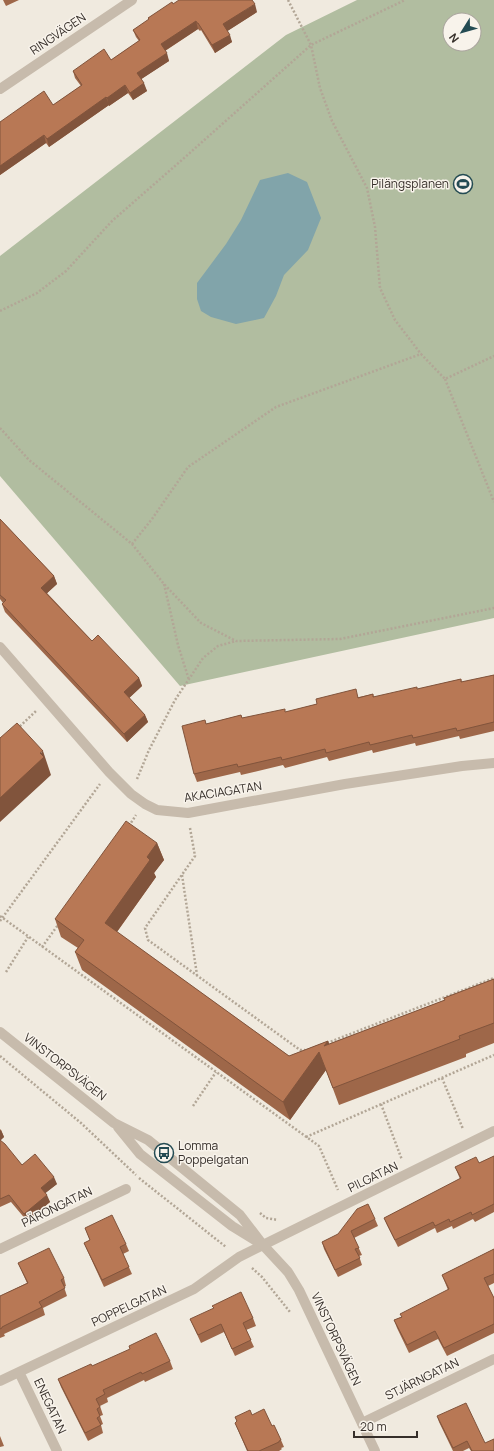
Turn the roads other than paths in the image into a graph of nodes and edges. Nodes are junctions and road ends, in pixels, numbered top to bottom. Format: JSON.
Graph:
{"nodes":[{"id":1,"x":132,"y":0,"type":"edge"},
{"id":2,"x":0,"y":89,"type":"edge"},
{"id":3,"x":0,"y":647,"type":"edge"},
{"id":4,"x":494,"y":763,"type":"edge"},
{"id":5,"x":0,"y":1032,"type":"edge"},
{"id":6,"x":114,"y":1123,"type":"junction"},
{"id":7,"x":494,"y":1131,"type":"edge"},
{"id":8,"x":126,"y":1189,"type":"dead end"},
{"id":9,"x":263,"y":1245,"type":"junction"},
{"id":10,"x":0,"y":1249,"type":"edge"},
{"id":11,"x":494,"y":1359,"type":"edge"},
{"id":12,"x":20,"y":1372,"type":"junction"},
{"id":13,"x":0,"y":1381,"type":"edge"},
{"id":14,"x":362,"y":1423,"type":"junction"},
{"id":15,"x":57,"y":1451,"type":"edge"},
{"id":16,"x":375,"y":1451,"type":"edge"}],
"edges":[{"from":1,"to":2,"type":"street","name":"RINGVÄGEN"},
{"from":3,"to":4,"type":"street","name":"AKACIAGATAN"},
{"from":5,"to":6,"type":"street","name":"VINSTORPSVÄGEN"},
{"from":6,"to":9,"type":"street","name":"VINSTORPSVÄGEN"},
{"from":6,"to":9,"type":"street","name":"VINSTORPSVÄGEN"},
{"from":7,"to":9,"type":"street","name":"PILGATAN"},
{"from":8,"to":10,"type":"street","name":"PÄRONGATAN"},
{"from":9,"to":12,"type":"street","name":"POPPELGATAN"},
{"from":9,"to":14,"type":"street","name":"VINSTORPSVÄGEN"},
{"from":11,"to":14,"type":"street","name":"STJÄRNGATAN"},
{"from":12,"to":13,"type":"street","name":"POPPELGATAN"},
{"from":12,"to":15,"type":"street","name":"ENEGATAN"},
{"from":14,"to":16,"type":"street","name":"VINSTORPSVÄGEN"}]}
